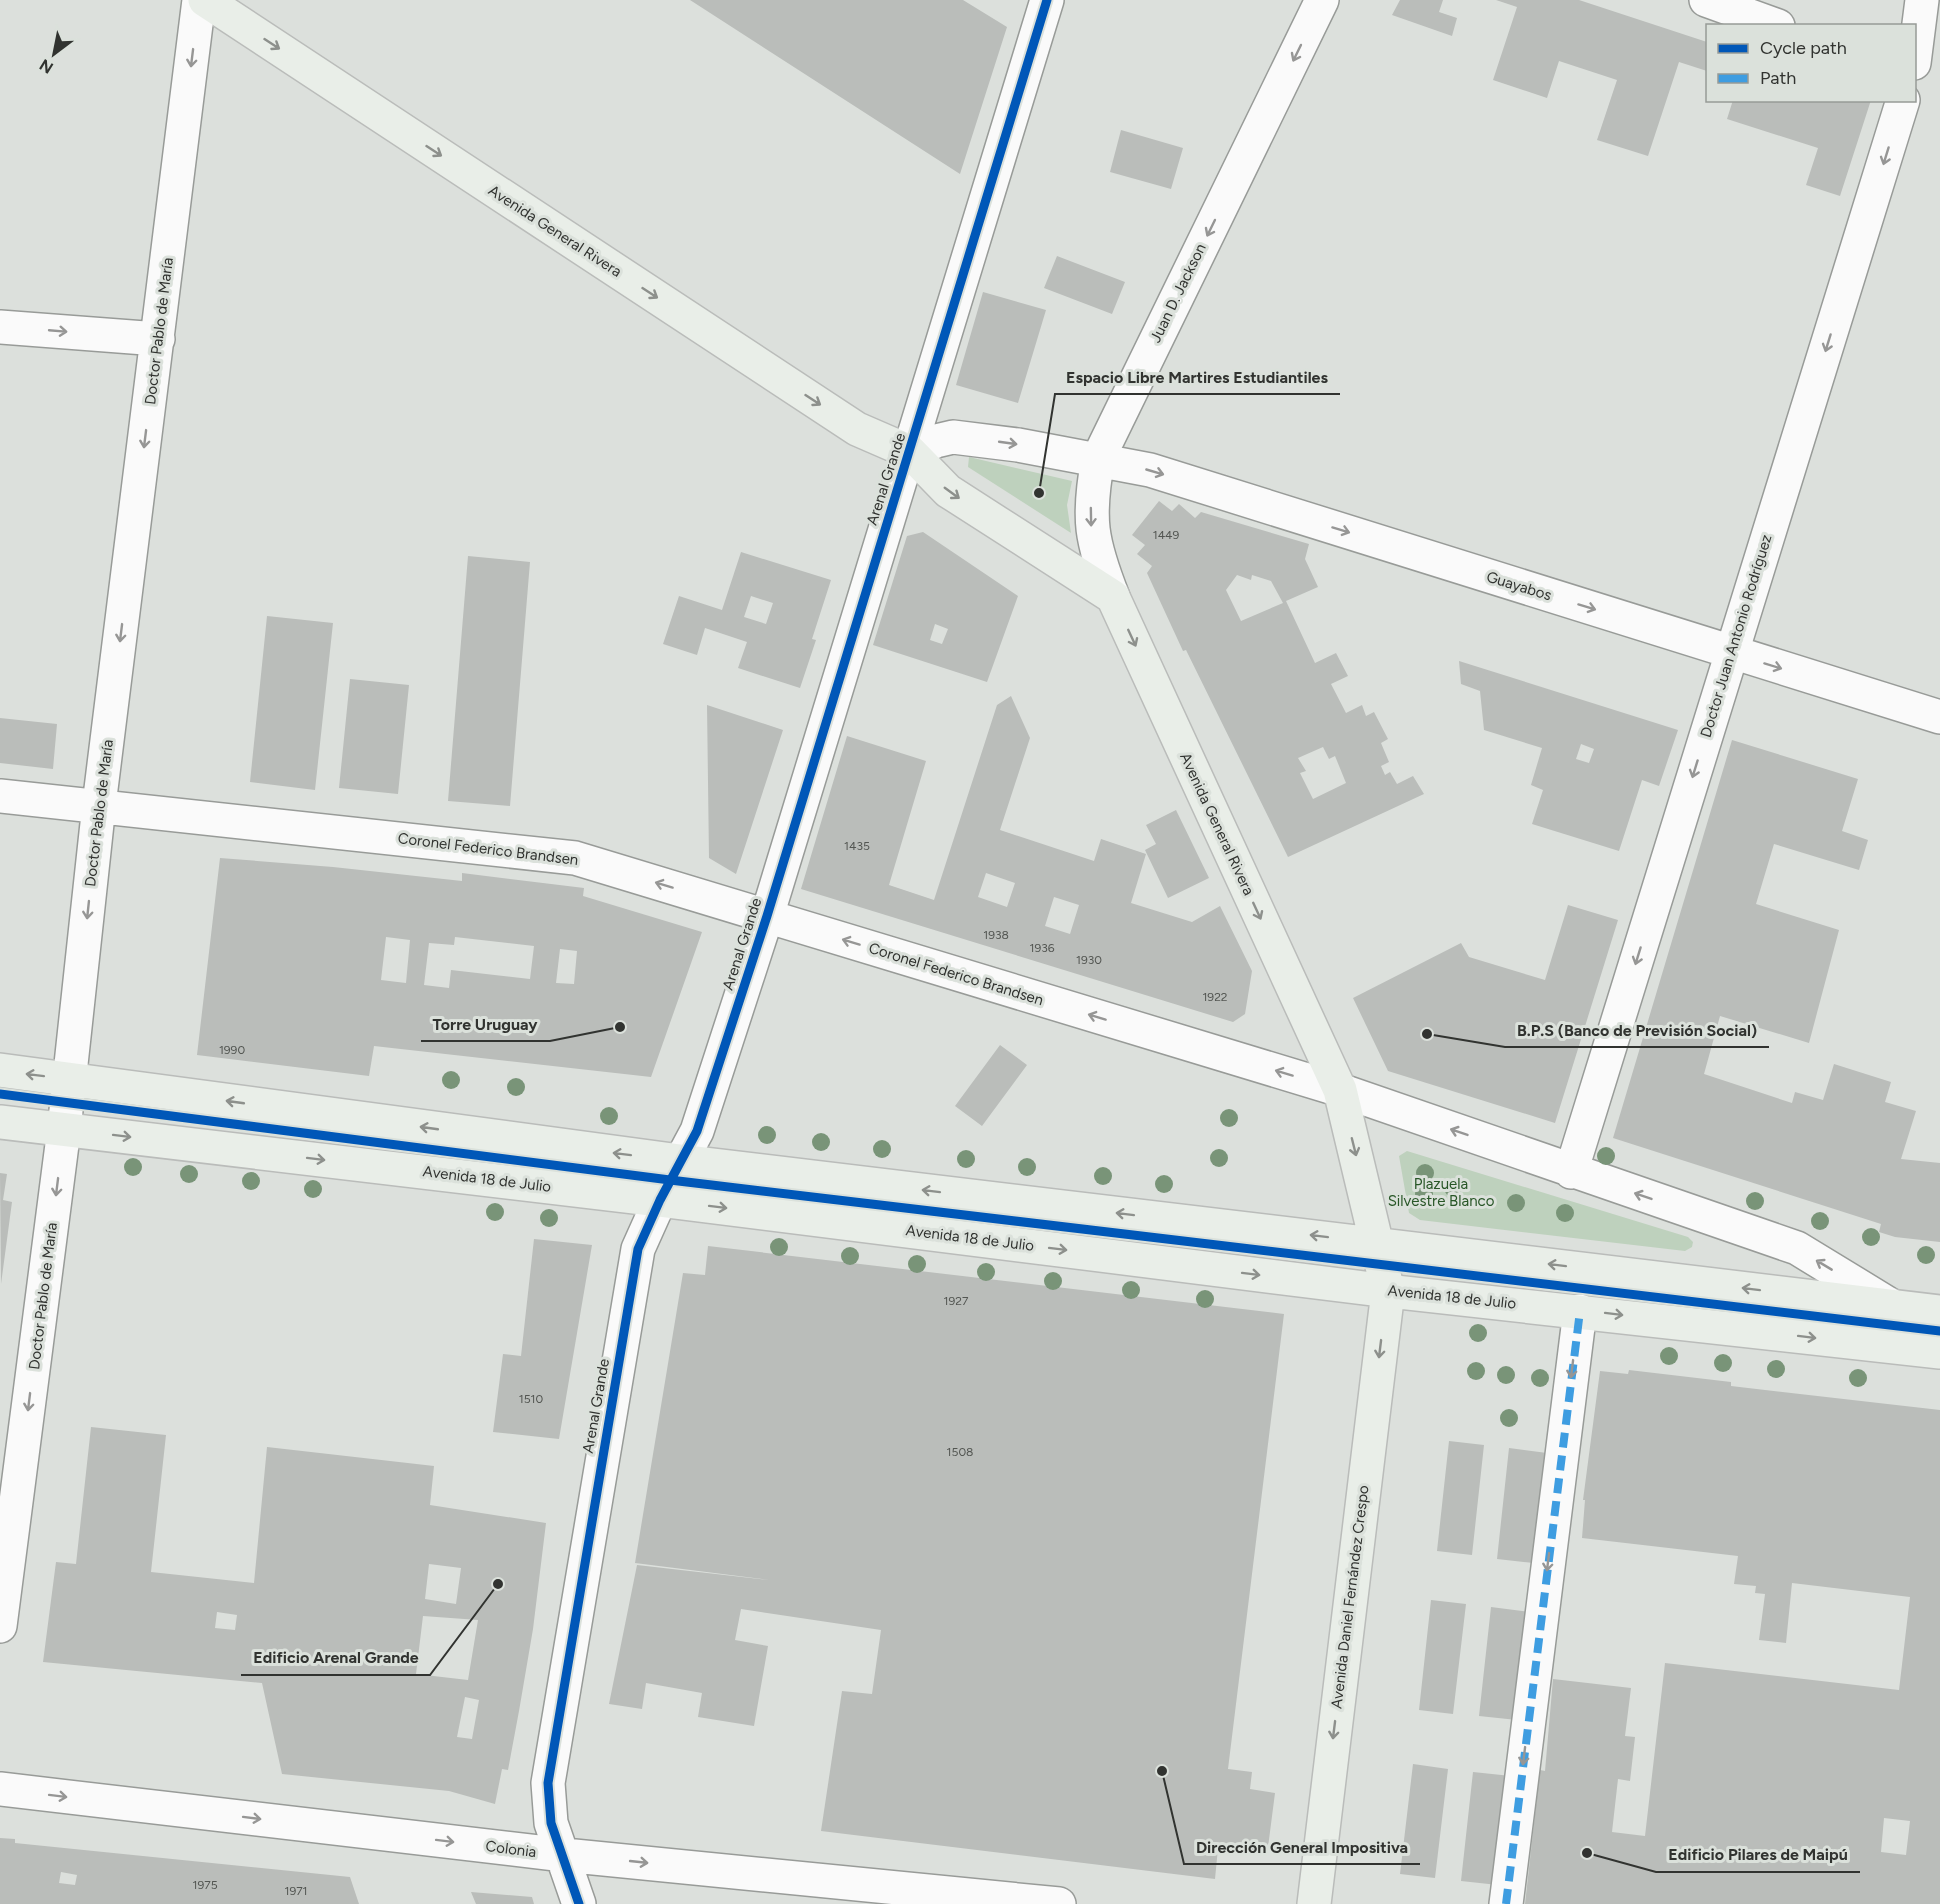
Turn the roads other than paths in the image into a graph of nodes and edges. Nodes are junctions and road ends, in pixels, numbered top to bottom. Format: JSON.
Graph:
{"nodes":[{"id":1,"x":199,"y":0,"type":"edge"},
{"id":2,"x":205,"y":0,"type":"edge"},
{"id":3,"x":1047,"y":0,"type":"edge"},
{"id":4,"x":1322,"y":0,"type":"edge"},
{"id":5,"x":1706,"y":0,"type":"edge"},
{"id":6,"x":1922,"y":0,"type":"edge"},
{"id":7,"x":1772,"y":24,"type":"edge"},
{"id":8,"x":1916,"y":54,"type":"edge"},
{"id":9,"x":1916,"y":63,"type":"edge"},
{"id":10,"x":1940,"y":65,"type":"edge"},
{"id":11,"x":1902,"y":102,"type":"edge"},
{"id":12,"x":0,"y":327,"type":"edge"},
{"id":13,"x":158,"y":339,"type":"junction"},
{"id":14,"x":910,"y":452,"type":"junction"},
{"id":15,"x":1098,"y":459,"type":"junction"},
{"id":16,"x":1113,"y":597,"type":"junction"},
{"id":17,"x":1731,"y":652,"type":"junction"},
{"id":18,"x":1940,"y":717,"type":"edge"},
{"id":19,"x":0,"y":796,"type":"edge"},
{"id":20,"x":99,"y":805,"type":"junction"},
{"id":21,"x":767,"y":916,"type":"junction"},
{"id":22,"x":0,"y":1070,"type":"edge"},
{"id":23,"x":69,"y":1079,"type":"junction"},
{"id":24,"x":1340,"y":1090,"type":"junction"},
{"id":25,"x":0,"y":1122,"type":"edge"},
{"id":26,"x":64,"y":1129,"type":"junction"},
{"id":27,"x":680,"y":1161,"type":"junction"},
{"id":28,"x":1571,"y":1172,"type":"junction"},
{"id":29,"x":660,"y":1200,"type":"junction"},
{"id":30,"x":1377,"y":1243,"type":"junction"},
{"id":31,"x":1388,"y":1291,"type":"junction"},
{"id":32,"x":1892,"y":1306,"type":"junction"},
{"id":33,"x":1580,"y":1311,"type":"junction"},
{"id":34,"x":1940,"y":1312,"type":"edge"},
{"id":35,"x":1940,"y":1352,"type":"edge"},
{"id":36,"x":0,"y":1626,"type":"edge"},
{"id":37,"x":0,"y":1789,"type":"edge"},
{"id":38,"x":564,"y":1855,"type":"junction"},
{"id":39,"x":579,"y":1904,"type":"edge"},
{"id":40,"x":1059,"y":1904,"type":"edge"},
{"id":41,"x":1314,"y":1904,"type":"edge"},
{"id":42,"x":1506,"y":1904,"type":"edge"}],
"edges":[{"from":1,"to":13,"type":"street","name":"Doctor Pablo de María","one_way":true},
{"from":2,"to":14,"type":"main road","name":"Avenida General Rivera","one_way":true},
{"from":3,"to":14,"type":"street","name":"Arenal Grande"},
{"from":4,"to":15,"type":"street","name":"Juan D. Jackson","one_way":true},
{"from":5,"to":7,"type":"street"},
{"from":6,"to":8,"type":"street"},
{"from":9,"to":10,"type":"street"},
{"from":11,"to":17,"type":"street","name":"Doctor Juan Antonio Rodríguez","one_way":true},
{"from":12,"to":13,"type":"street","one_way":true},
{"from":13,"to":20,"type":"street","name":"Doctor Pablo de María","one_way":true},
{"from":14,"to":15,"type":"street","one_way":true},
{"from":14,"to":16,"type":"main road","name":"Avenida General Rivera","one_way":true},
{"from":14,"to":21,"type":"street","name":"Arenal Grande"},
{"from":15,"to":16,"type":"street","name":"Juan D. Jackson","one_way":true},
{"from":15,"to":17,"type":"street","name":"Guayabos","one_way":true},
{"from":16,"to":24,"type":"main road","name":"Avenida General Rivera","one_way":true},
{"from":17,"to":18,"type":"street","name":"Guayabos","one_way":true},
{"from":17,"to":28,"type":"street","name":"Doctor Juan Antonio Rodríguez","one_way":true},
{"from":19,"to":20,"type":"street","name":"Coronel Federico Brandsen"},
{"from":21,"to":20,"type":"street","name":"Coronel Federico Brandsen","one_way":true},
{"from":20,"to":23,"type":"street","name":"Doctor Pablo de María","one_way":true},
{"from":24,"to":21,"type":"street","name":"Coronel Federico Brandsen","one_way":true},
{"from":21,"to":27,"type":"street","name":"Arenal Grande"},
{"from":23,"to":22,"type":"main road","one_way":true},
{"from":23,"to":26,"type":"street","name":"Doctor Pablo de María"},
{"from":27,"to":23,"type":"main road","one_way":true},
{"from":28,"to":24,"type":"street","one_way":true},
{"from":24,"to":30,"type":"main road","name":"Avenida General Rivera","one_way":true},
{"from":25,"to":26,"type":"main road","name":"Avenida 18 de Julio"},
{"from":26,"to":29,"type":"main road","name":"Avenida 18 de Julio","one_way":true},
{"from":26,"to":36,"type":"street","name":"Doctor Pablo de María","one_way":true},
{"from":27,"to":29,"type":"street","name":"Arenal Grande"},
{"from":30,"to":27,"type":"main road","one_way":true},
{"from":32,"to":28,"type":"street","one_way":true},
{"from":29,"to":31,"type":"main road","name":"Avenida 18 de Julio","one_way":true},
{"from":29,"to":38,"type":"street","name":"Arenal Grande"},
{"from":30,"to":31,"type":"main road","name":"Avenida General Rivera"},
{"from":32,"to":30,"type":"main road","one_way":true},
{"from":31,"to":33,"type":"main road","name":"Avenida 18 de Julio"},
{"from":31,"to":41,"type":"main road","name":"Avenida Daniel Fernández Crespo","one_way":true},
{"from":32,"to":34,"type":"main road"},
{"from":33,"to":35,"type":"main road","name":"Avenida 18 de Julio","one_way":true},
{"from":33,"to":42,"type":"street","one_way":true},
{"from":37,"to":38,"type":"street","name":"Colonia","one_way":true},
{"from":38,"to":39,"type":"street","name":"Arenal Grande"},
{"from":38,"to":40,"type":"street","name":"Colonia","one_way":true}]}
